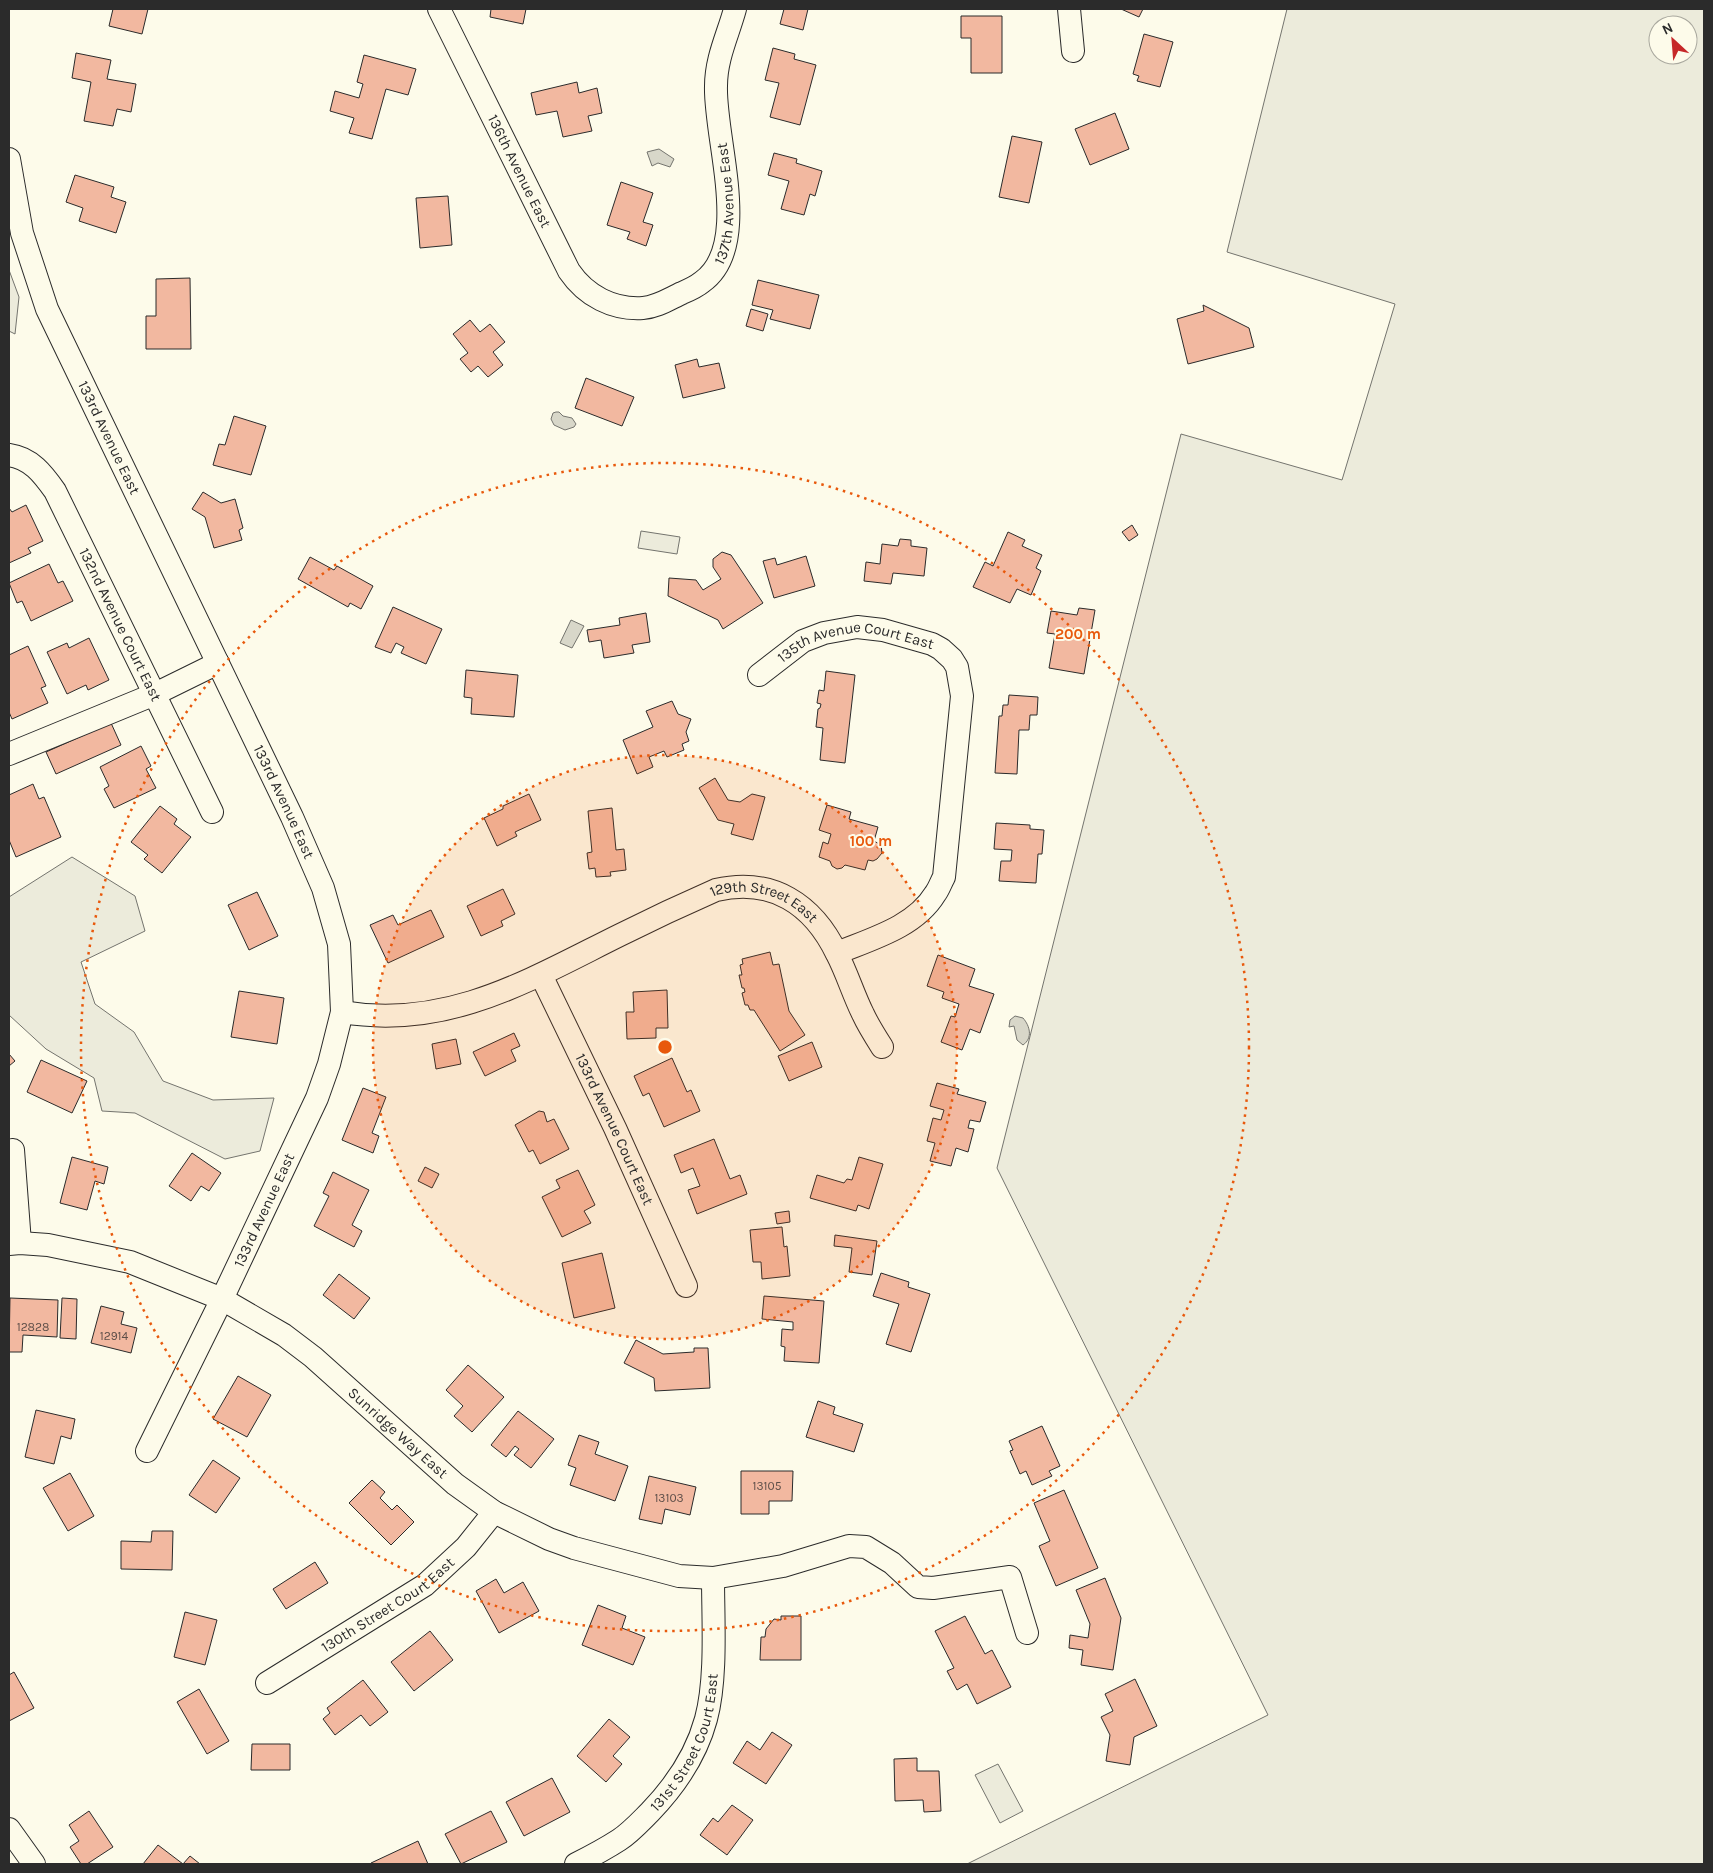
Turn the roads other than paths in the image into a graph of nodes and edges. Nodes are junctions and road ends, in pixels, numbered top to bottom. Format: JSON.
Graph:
{"nodes":[{"id":1,"x":439,"y":9,"type":"edge"},
{"id":2,"x":735,"y":9,"type":"edge"},
{"id":3,"x":1069,"y":9,"type":"edge"},
{"id":4,"x":1073,"y":51,"type":"dead end"},
{"id":5,"x":9,"y":159,"type":"edge"},
{"id":6,"x":627,"y":307,"type":"joint"},
{"id":7,"x":9,"y":455,"type":"edge"},
{"id":8,"x":218,"y":663,"type":"junction"},
{"id":9,"x":759,"y":675,"type":"dead end"},
{"id":10,"x":155,"y":694,"type":"junction"},
{"id":11,"x":9,"y":754,"type":"edge"},
{"id":12,"x":212,"y":812,"type":"dead end"},
{"id":13,"x":837,"y":953,"type":"junction"},
{"id":14,"x":541,"y":976,"type":"junction"},
{"id":15,"x":342,"y":1012,"type":"junction"},
{"id":16,"x":882,"y":1047,"type":"dead end"},
{"id":17,"x":13,"y":1150,"type":"dead end"},
{"id":18,"x":14,"y":1243,"type":"edge"},
{"id":19,"x":686,"y":1286,"type":"dead end"},
{"id":20,"x":222,"y":1299,"type":"junction"},
{"id":21,"x":147,"y":1451,"type":"dead end"},
{"id":22,"x":494,"y":1512,"type":"junction"},
{"id":23,"x":713,"y":1578,"type":"junction"},
{"id":24,"x":1027,"y":1632,"type":"dead end"},
{"id":25,"x":268,"y":1683,"type":"dead end"},
{"id":26,"x":9,"y":1829,"type":"edge"},
{"id":27,"x":34,"y":1864,"type":"edge"},
{"id":28,"x":576,"y":1864,"type":"edge"}],
"edges":[{"from":1,"to":6,"type":"street","name":"136th Avenue East"},
{"from":2,"to":6,"type":"street","name":"137th Avenue East"},
{"from":3,"to":4,"type":"street"},
{"from":5,"to":8,"type":"street","name":"133rd Avenue East"},
{"from":7,"to":10,"type":"street","name":"132nd Avenue Court East"},
{"from":8,"to":10,"type":"street"},
{"from":8,"to":15,"type":"street","name":"133rd Avenue East"},
{"from":9,"to":13,"type":"street","name":"135th Avenue Court East"},
{"from":10,"to":11,"type":"street"},
{"from":10,"to":12,"type":"street","name":"132nd Avenue Court East"},
{"from":13,"to":14,"type":"street","name":"129th Street East"},
{"from":13,"to":16,"type":"street","name":"129th Street East"},
{"from":14,"to":15,"type":"street","name":"129th Street East"},
{"from":14,"to":19,"type":"street","name":"133rd Avenue Court East"},
{"from":15,"to":20,"type":"street","name":"133rd Avenue East"},
{"from":17,"to":18,"type":"street"},
{"from":18,"to":20,"type":"street","name":"Sunridge Way East"},
{"from":20,"to":21,"type":"street","name":"133rd Avenue East"},
{"from":20,"to":22,"type":"street","name":"Sunridge Way East"},
{"from":22,"to":23,"type":"street","name":"Sunridge Way East"},
{"from":22,"to":25,"type":"street","name":"130th Street Court East"},
{"from":23,"to":24,"type":"street","name":"Sunridge Way East"},
{"from":23,"to":28,"type":"street","name":"131st Street Court East"},
{"from":26,"to":27,"type":"street"}]}
